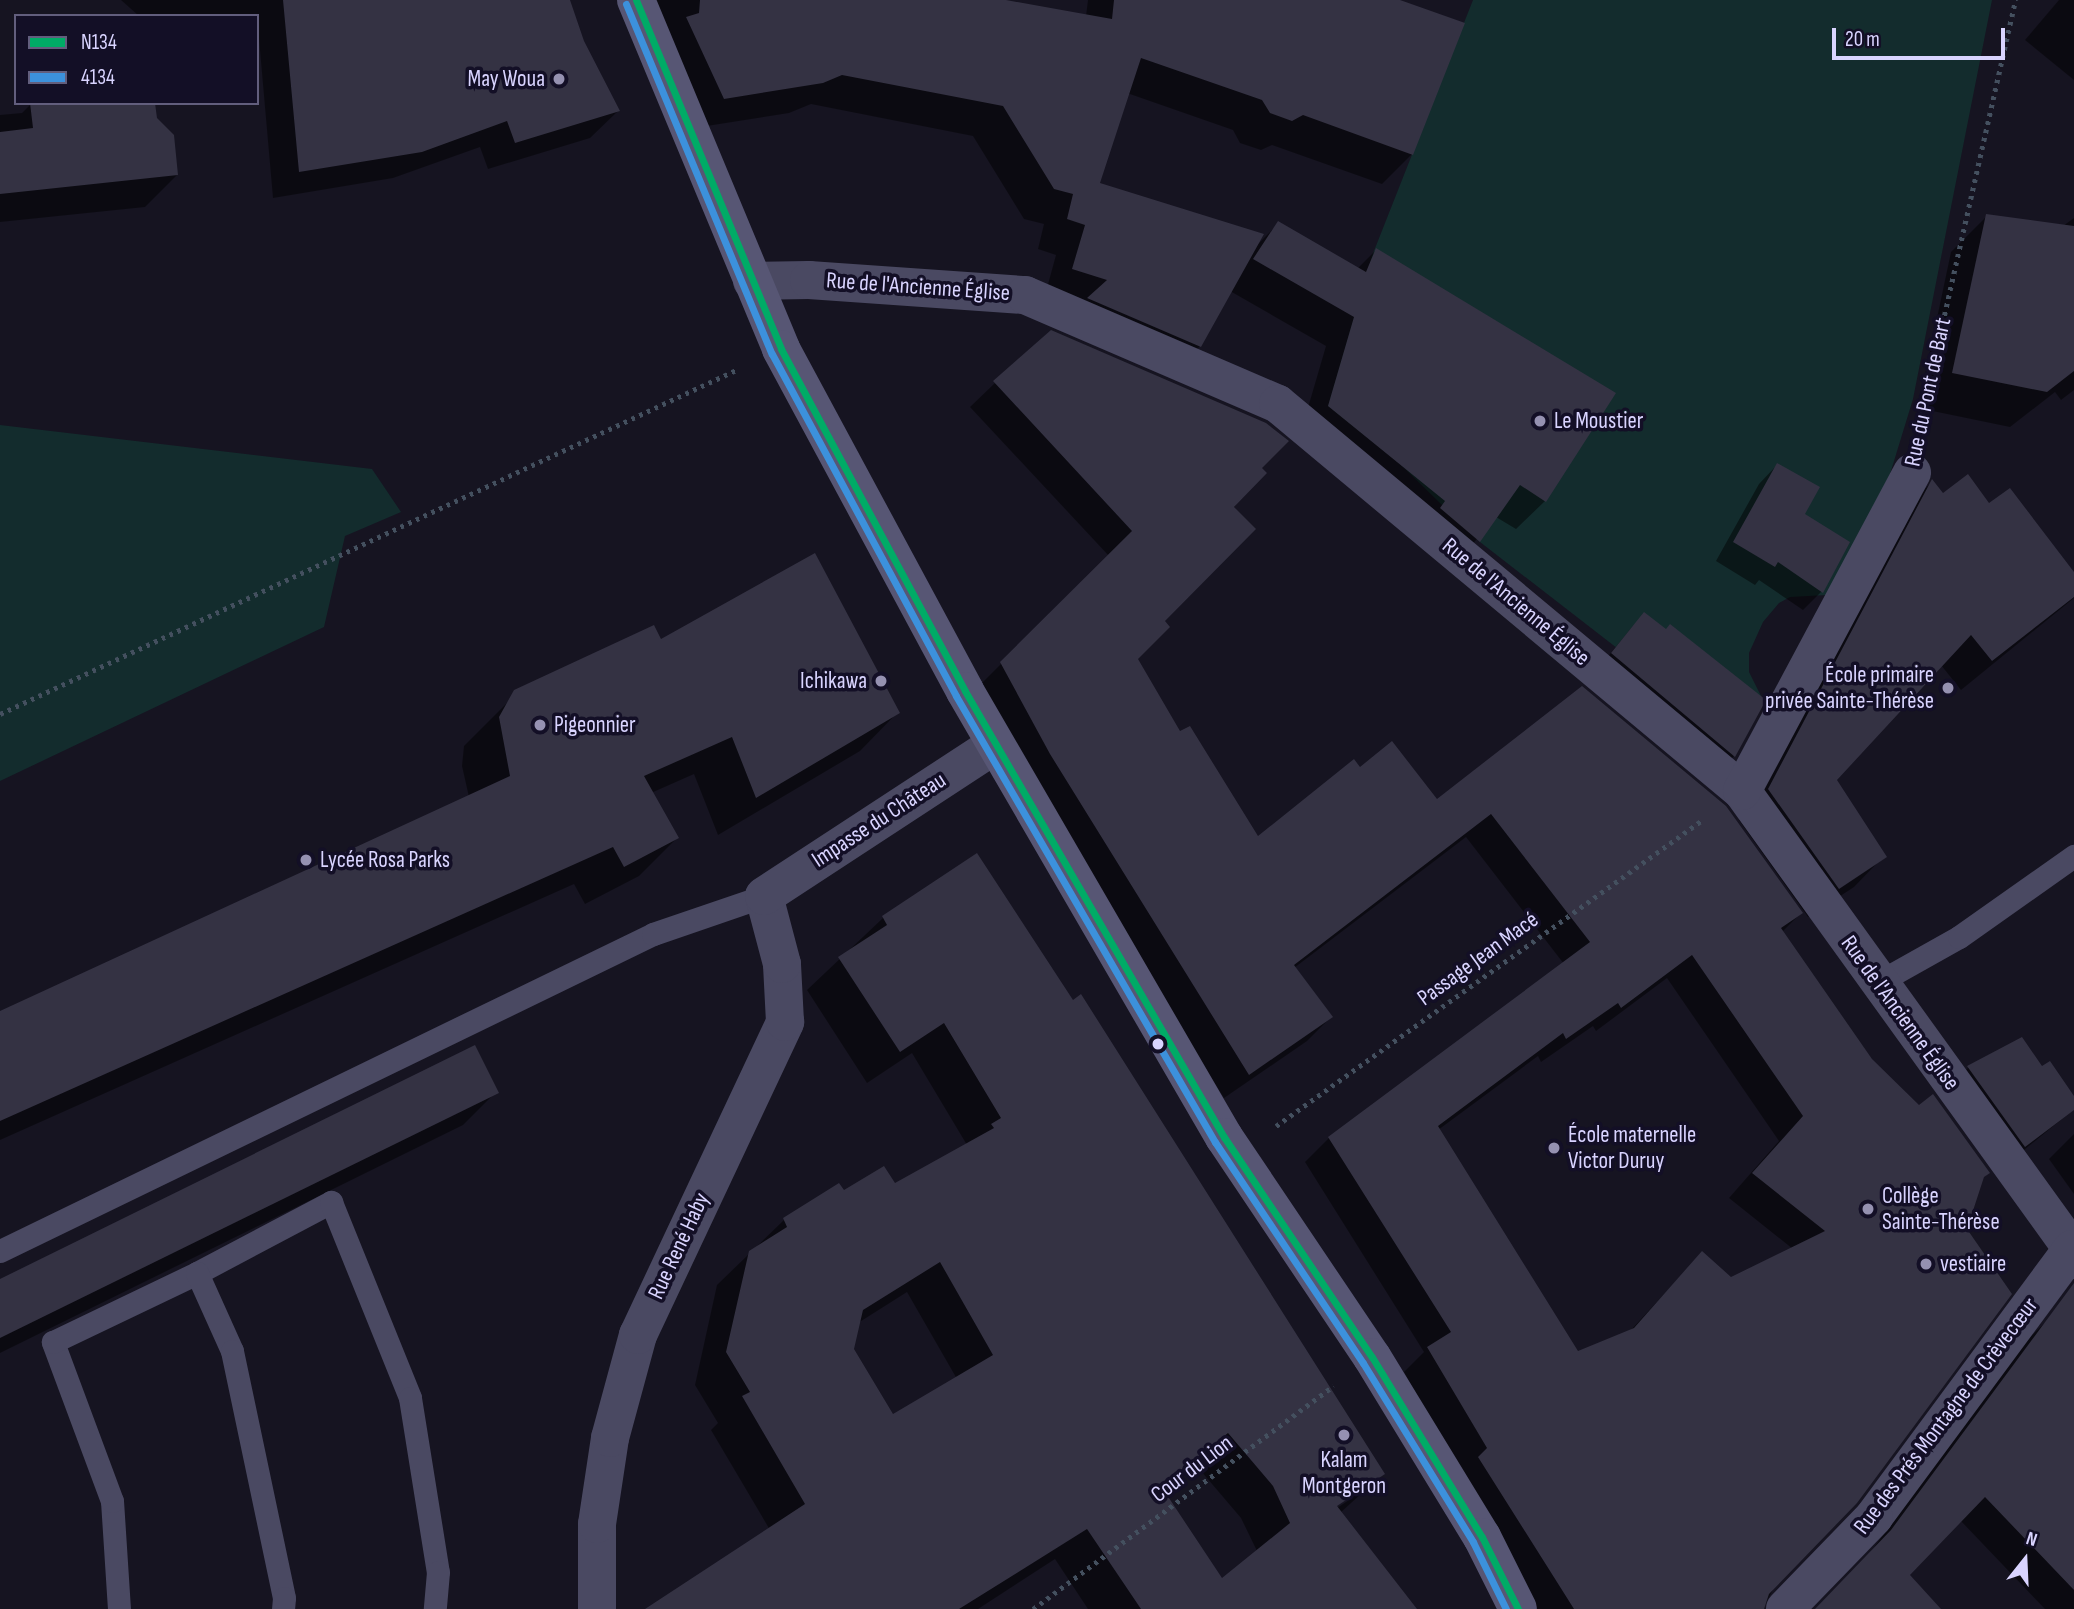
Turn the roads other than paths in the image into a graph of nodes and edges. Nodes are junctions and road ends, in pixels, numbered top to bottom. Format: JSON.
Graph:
{"nodes":[{"id":1,"x":636,"y":0,"type":"edge"},
{"id":2,"x":752,"y":282,"type":"junction"},
{"id":3,"x":1912,"y":472,"type":"road end"},
{"id":4,"x":995,"y":744,"type":"junction"},
{"id":5,"x":1742,"y":791,"type":"junction"},
{"id":6,"x":2074,"y":856,"type":"edge"},
{"id":7,"x":764,"y":896,"type":"junction"},
{"id":8,"x":1877,"y":982,"type":"junction"},
{"id":9,"x":2072,"y":1249,"type":"edge"},
{"id":10,"x":0,"y":1251,"type":"edge"},
{"id":11,"x":197,"y":1273,"type":"junction"},
{"id":12,"x":119,"y":1609,"type":"edge"},
{"id":13,"x":283,"y":1609,"type":"edge"},
{"id":14,"x":435,"y":1609,"type":"edge"},
{"id":15,"x":597,"y":1609,"type":"edge"},
{"id":16,"x":1518,"y":1609,"type":"edge"},
{"id":17,"x":1785,"y":1609,"type":"edge"}],
"edges":[{"from":1,"to":2,"type":"main road"},
{"from":2,"to":4,"type":"main road"},
{"from":2,"to":5,"type":"street","name":"Rue de l'Ancienne Église"},
{"from":3,"to":5,"type":"street","name":"Rue du Pont de Bart"},
{"from":4,"to":7,"type":"street","name":"Impasse du Château"},
{"from":4,"to":16,"type":"main road"},
{"from":5,"to":8,"type":"street","name":"Rue de l'Ancienne Église"},
{"from":6,"to":8,"type":"lane"},
{"from":7,"to":10,"type":"lane"},
{"from":7,"to":15,"type":"street","name":"Rue René Haby"},
{"from":8,"to":9,"type":"street","name":"Rue de l'Ancienne Église"},
{"from":9,"to":17,"type":"street","name":"Rue des Prés Montagne de Crèvecœur"},
{"from":11,"to":12,"type":"lane"},
{"from":11,"to":13,"type":"lane"},
{"from":11,"to":14,"type":"lane"}]}
